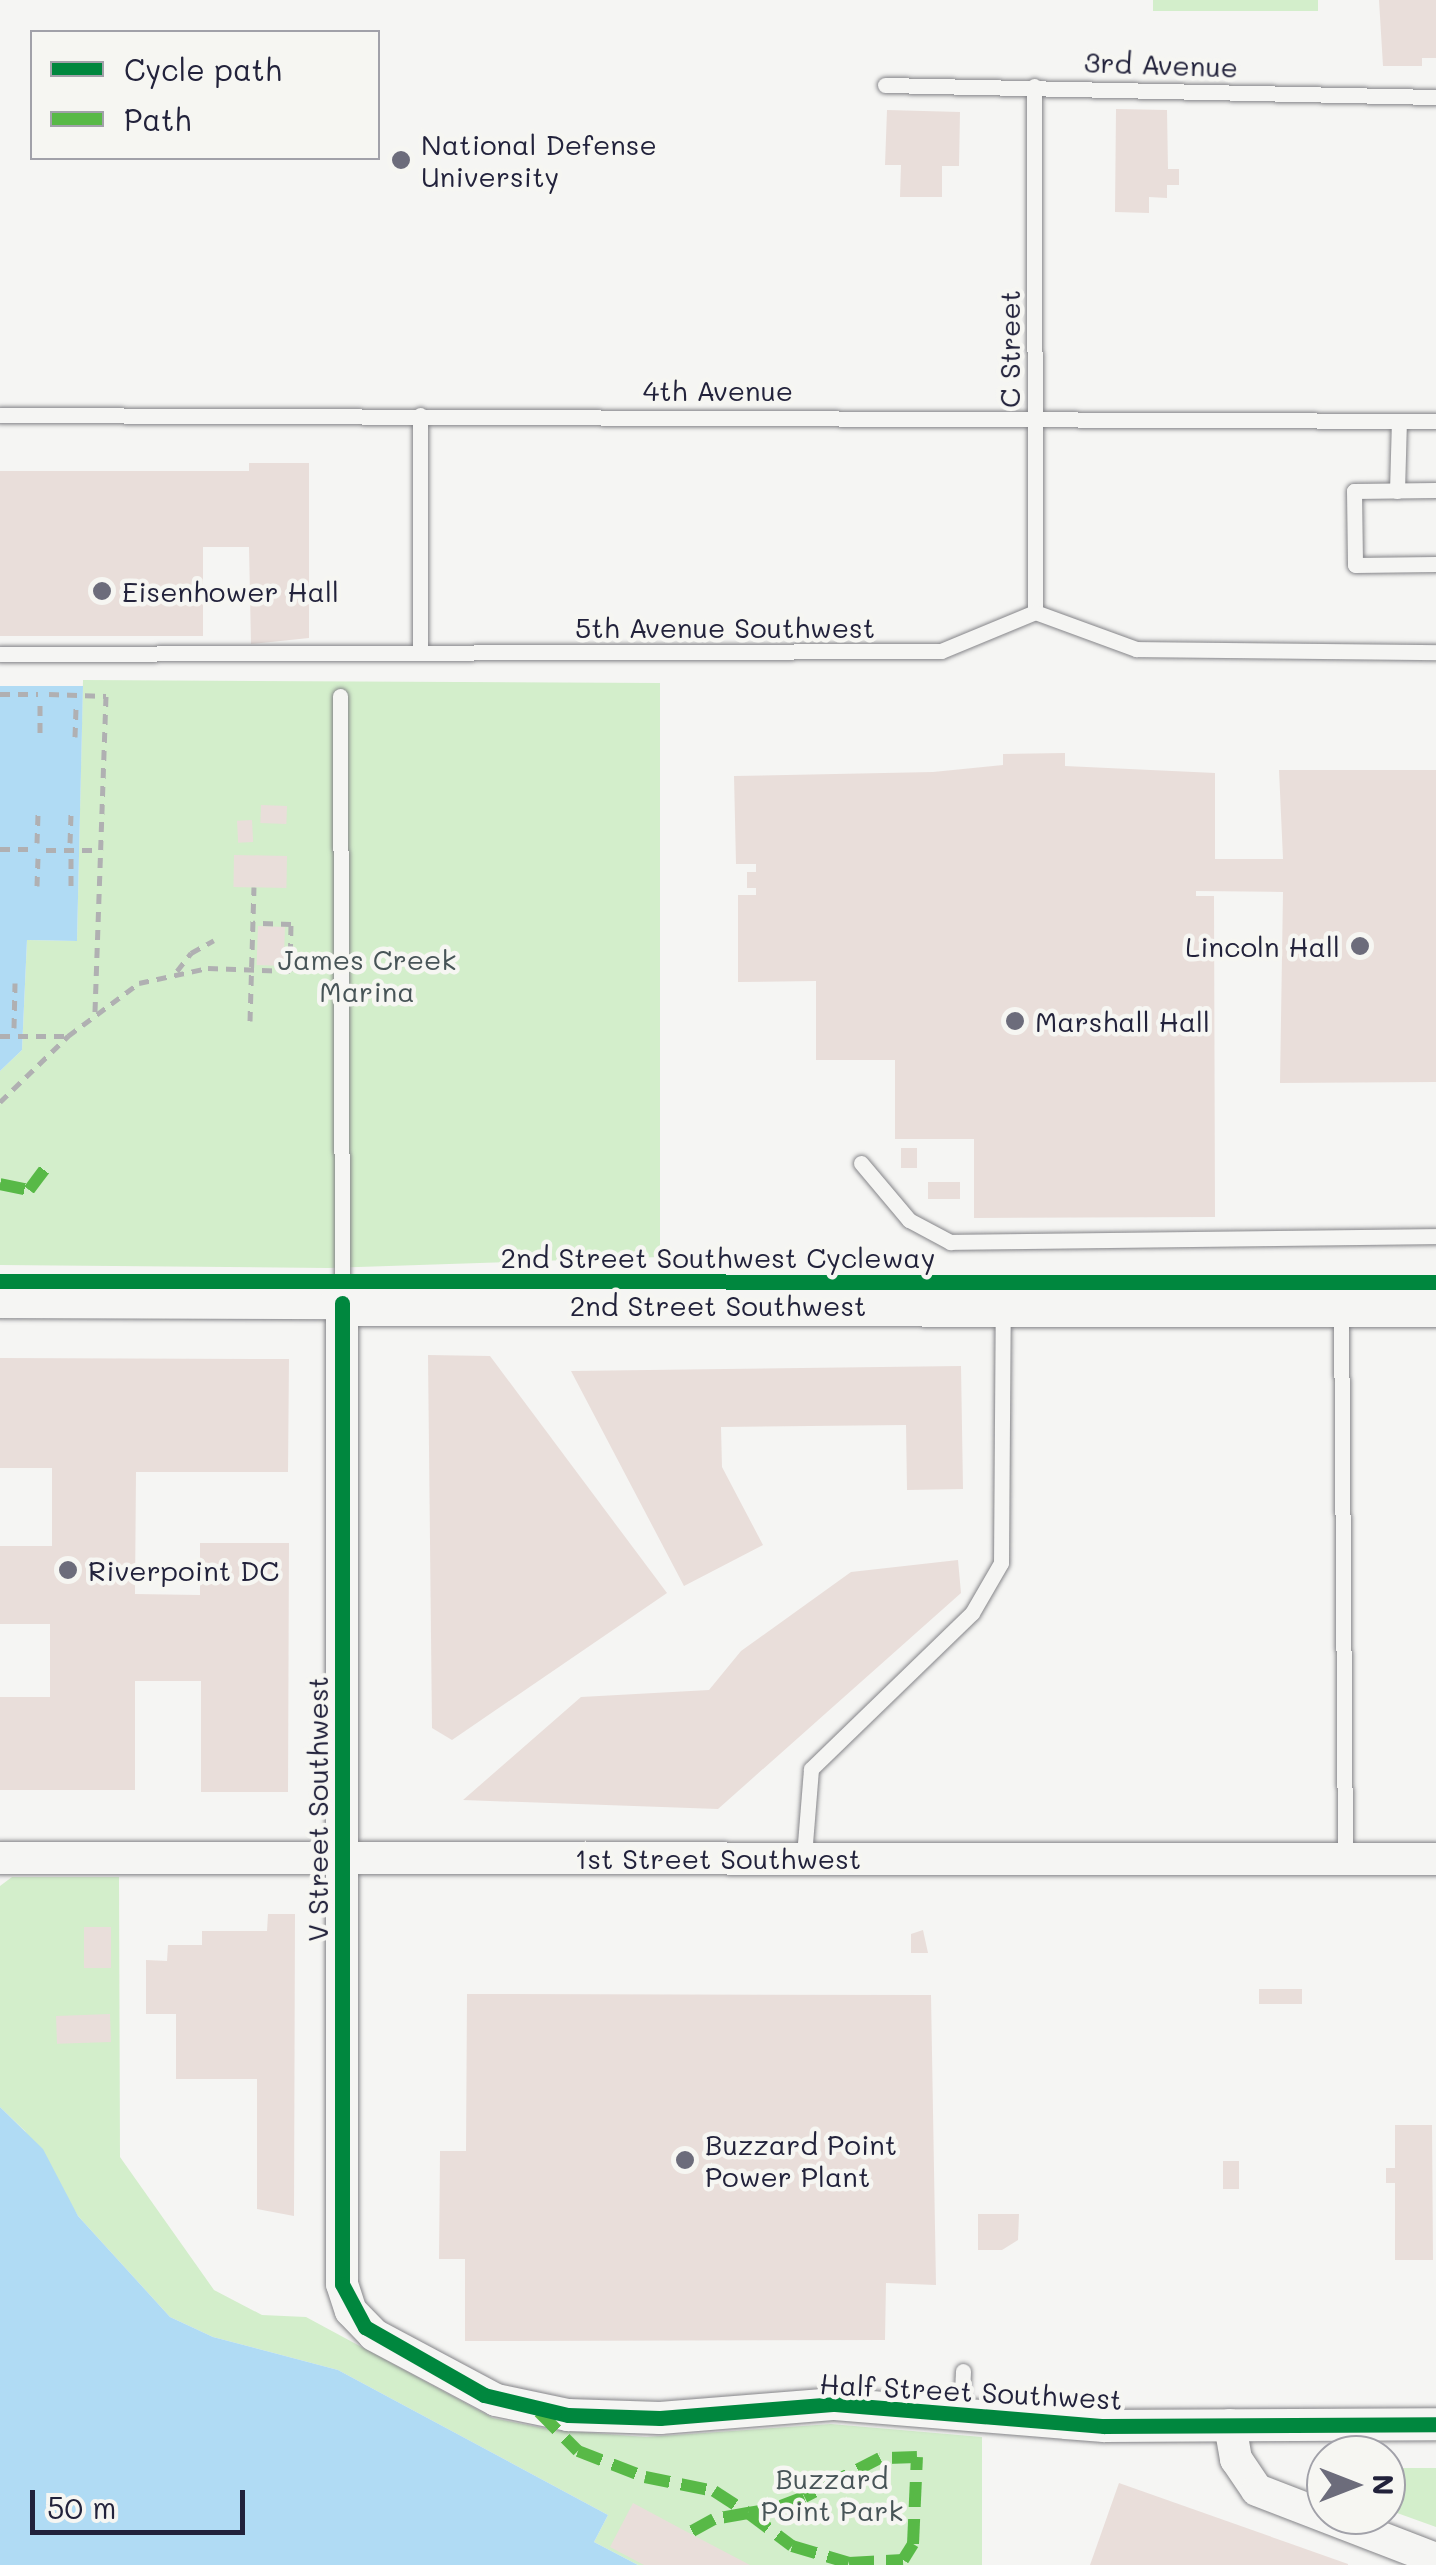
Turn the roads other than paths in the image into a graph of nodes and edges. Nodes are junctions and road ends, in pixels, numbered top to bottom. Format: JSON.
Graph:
{"nodes":[{"id":1,"x":885,"y":85,"type":"dead end"},
{"id":2,"x":1034,"y":86,"type":"junction"},
{"id":3,"x":1436,"y":97,"type":"edge"},
{"id":4,"x":0,"y":415,"type":"edge"},
{"id":5,"x":420,"y":415,"type":"junction"},
{"id":6,"x":1034,"y":421,"type":"junction"},
{"id":7,"x":1398,"y":421,"type":"junction"},
{"id":8,"x":1436,"y":421,"type":"edge"},
{"id":9,"x":1436,"y":490,"type":"edge"},
{"id":10,"x":1397,"y":491,"type":"junction"},
{"id":11,"x":1436,"y":564,"type":"edge"},
{"id":12,"x":1035,"y":612,"type":"junction"},
{"id":13,"x":1436,"y":652,"type":"edge"},
{"id":14,"x":420,"y":653,"type":"junction"},
{"id":15,"x":0,"y":654,"type":"edge"},
{"id":16,"x":340,"y":696,"type":"dead end"},
{"id":17,"x":861,"y":1163,"type":"dead end"},
{"id":18,"x":1436,"y":1236,"type":"edge"},
{"id":19,"x":0,"y":1302,"type":"edge"},
{"id":20,"x":342,"y":1304,"type":"junction"},
{"id":21,"x":1003,"y":1304,"type":"junction"},
{"id":22,"x":1341,"y":1304,"type":"junction"},
{"id":23,"x":1436,"y":1304,"type":"edge"},
{"id":24,"x":804,"y":1856,"type":"junction"},
{"id":25,"x":0,"y":1858,"type":"edge"},
{"id":26,"x":341,"y":1858,"type":"junction"},
{"id":27,"x":1436,"y":1859,"type":"edge"},
{"id":28,"x":1345,"y":1860,"type":"junction"},
{"id":29,"x":351,"y":2312,"type":"joint"},
{"id":30,"x":963,"y":2372,"type":"dead end"},
{"id":31,"x":962,"y":2415,"type":"junction"},
{"id":32,"x":1436,"y":2424,"type":"edge"},
{"id":33,"x":1230,"y":2425,"type":"junction"},
{"id":34,"x":1436,"y":2559,"type":"edge"}],
"edges":[{"from":1,"to":2,"type":"lane","name":"3rd Avenue"},
{"from":2,"to":3,"type":"lane","name":"3rd Avenue"},
{"from":2,"to":6,"type":"lane","name":"C Street"},
{"from":4,"to":5,"type":"lane","name":"4th Avenue"},
{"from":5,"to":6,"type":"lane","name":"4th Avenue"},
{"from":5,"to":14,"type":"lane"},
{"from":6,"to":7,"type":"lane","name":"4th Avenue"},
{"from":6,"to":12,"type":"lane","name":"C Street"},
{"from":7,"to":8,"type":"lane","name":"4th Avenue"},
{"from":7,"to":10,"type":"lane"},
{"from":9,"to":10,"type":"lane"},
{"from":10,"to":11,"type":"lane"},
{"from":12,"to":13,"type":"lane"},
{"from":12,"to":14,"type":"lane","name":"5th Avenue Southwest"},
{"from":14,"to":15,"type":"lane","name":"5th Avenue Southwest"},
{"from":16,"to":20,"type":"lane","name":"V Street Southwest"},
{"from":17,"to":18,"type":"lane"},
{"from":19,"to":20,"type":"street","name":"2nd Street Southwest"},
{"from":20,"to":21,"type":"street","name":"2nd Street Southwest"},
{"from":20,"to":26,"type":"street","name":"V Street Southwest"},
{"from":21,"to":22,"type":"street","name":"2nd Street Southwest"},
{"from":21,"to":24,"type":"lane"},
{"from":22,"to":23,"type":"street","name":"2nd Street Southwest"},
{"from":22,"to":28,"type":"lane"},
{"from":24,"to":26,"type":"street","name":"1st Street Southwest"},
{"from":24,"to":28,"type":"street","name":"1st Street Southwest"},
{"from":25,"to":26,"type":"street","name":"1st Street Southwest"},
{"from":26,"to":29,"type":"street","name":"V Street Southwest"},
{"from":27,"to":28,"type":"street","name":"1st Street Southwest"},
{"from":29,"to":31,"type":"street","name":"Half Street Southwest"},
{"from":30,"to":31,"type":"lane"},
{"from":31,"to":33,"type":"street","name":"Half Street Southwest"},
{"from":32,"to":33,"type":"street","name":"Half Street Southwest"},
{"from":33,"to":34,"type":"street"}]}
